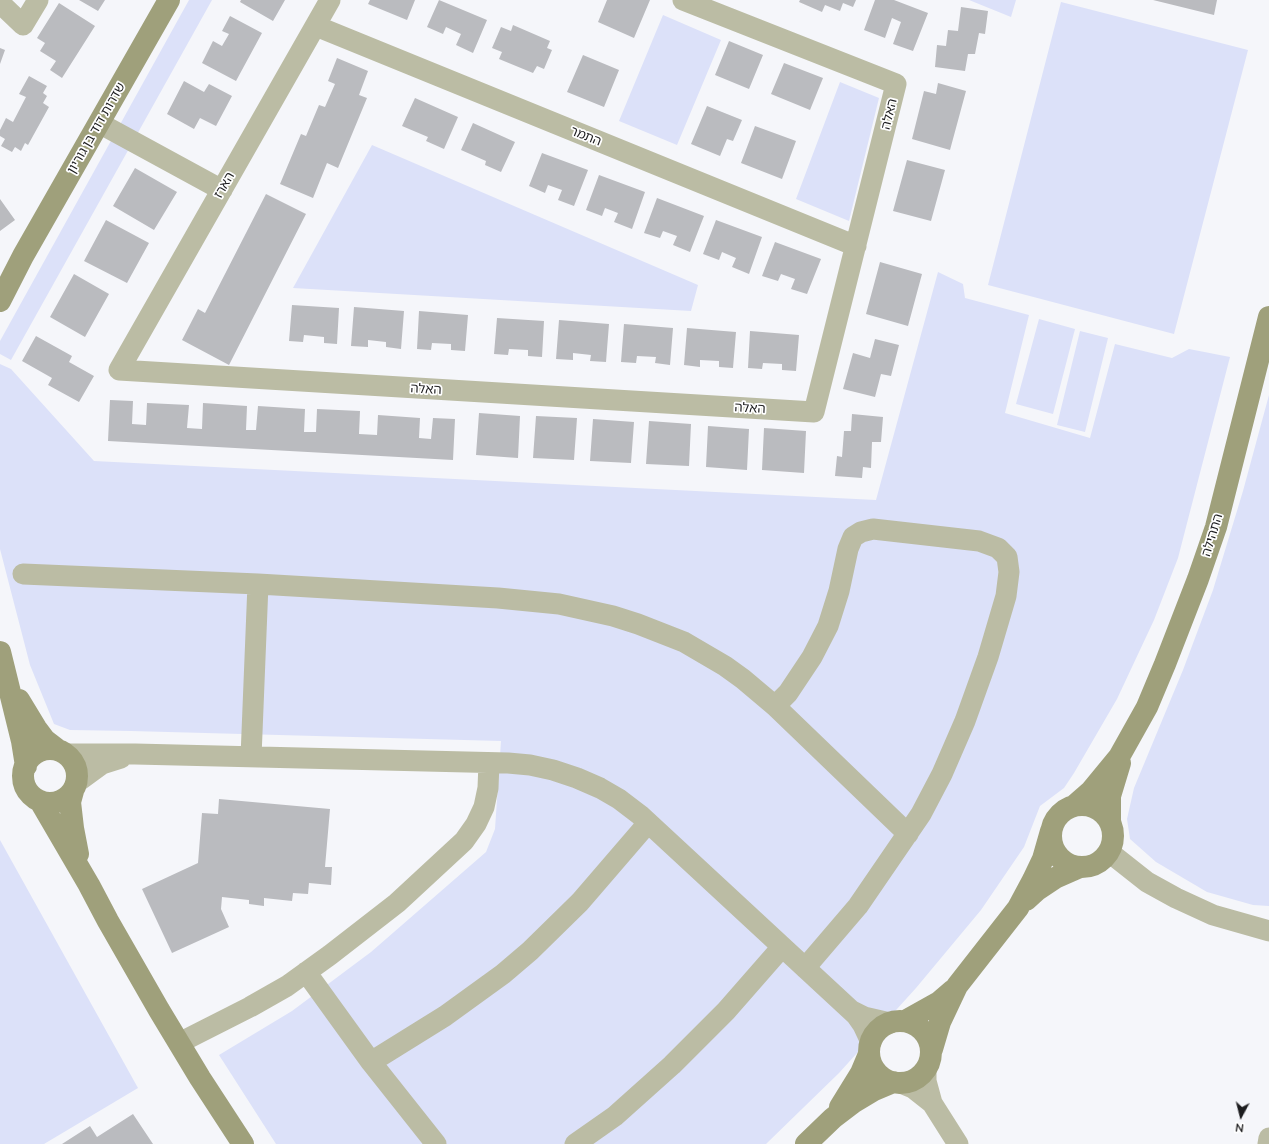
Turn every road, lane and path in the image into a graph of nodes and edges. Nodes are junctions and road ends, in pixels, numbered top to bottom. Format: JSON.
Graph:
{"nodes":[{"id":1,"x":38,"y":0,"type":"edge"},
{"id":2,"x":168,"y":0,"type":"edge"},
{"id":3,"x":330,"y":0,"type":"edge"},
{"id":4,"x":683,"y":0,"type":"edge"},
{"id":5,"x":0,"y":3,"type":"edge"},
{"id":6,"x":316,"y":26,"type":"junction"},
{"id":7,"x":99,"y":123,"type":"junction"},
{"id":8,"x":222,"y":190,"type":"junction"},
{"id":9,"x":856,"y":246,"type":"junction"},
{"id":10,"x":23,"y":256,"type":"junction"},
{"id":11,"x":0,"y":277,"type":"edge"},
{"id":12,"x":0,"y":301,"type":"edge"},
{"id":13,"x":1269,"y":317,"type":"edge"},
{"id":14,"x":118,"y":370,"type":"joint"},
{"id":15,"x":23,"y":574,"type":"dead end"},
{"id":16,"x":258,"y":584,"type":"junction"},
{"id":17,"x":0,"y":652,"type":"edge"},
{"id":18,"x":7,"y":678,"type":"junction"},
{"id":19,"x":775,"y":706,"type":"junction"},
{"id":20,"x":1127,"y":743,"type":"junction"},
{"id":21,"x":62,"y":752,"type":"junction"},
{"id":22,"x":135,"y":754,"type":"junction"},
{"id":23,"x":251,"y":757,"type":"junction"},
{"id":24,"x":489,"y":763,"type":"junction"},
{"id":25,"x":26,"y":766,"type":"junction"},
{"id":26,"x":74,"y":787,"type":"junction"},
{"id":27,"x":40,"y":801,"type":"junction"},
{"id":28,"x":1075,"y":805,"type":"junction"},
{"id":29,"x":1110,"y":821,"type":"junction"},
{"id":30,"x":648,"y":823,"type":"junction"},
{"id":31,"x":1051,"y":831,"type":"junction"},
{"id":32,"x":908,"y":834,"type":"junction"},
{"id":33,"x":1109,"y":852,"type":"junction"},
{"id":34,"x":1080,"y":867,"type":"junction"},
{"id":35,"x":90,"y":885,"type":"junction"},
{"id":36,"x":1018,"y":908,"type":"junction"},
{"id":37,"x":1269,"y":931,"type":"edge"},
{"id":38,"x":782,"y":947,"type":"junction"},
{"id":39,"x":805,"y":968,"type":"junction"},
{"id":40,"x":306,"y":972,"type":"junction"},
{"id":41,"x":957,"y":986,"type":"junction"},
{"id":42,"x":852,"y":1011,"type":"junction"},
{"id":43,"x":897,"y":1022,"type":"junction"},
{"id":44,"x":179,"y":1043,"type":"junction"},
{"id":45,"x":870,"y":1048,"type":"junction"},
{"id":46,"x":929,"y":1059,"type":"junction"},
{"id":47,"x":371,"y":1062,"type":"junction"},
{"id":48,"x":897,"y":1082,"type":"junction"},
{"id":49,"x":932,"y":1103,"type":"junction"},
{"id":50,"x":833,"y":1118,"type":"junction"},
{"id":51,"x":1269,"y":1138,"type":"edge"},
{"id":52,"x":243,"y":1144,"type":"edge"},
{"id":53,"x":436,"y":1144,"type":"edge"},
{"id":54,"x":575,"y":1144,"type":"edge"},
{"id":55,"x":806,"y":1144,"type":"edge"},
{"id":56,"x":958,"y":1144,"type":"edge"},
{"id":57,"x":1268,"y":1144,"type":"edge"}],
"edges":[{"from":1,"to":5,"type":"street"},
{"from":2,"to":7,"type":"street","name":"שדרות דוד בן גוריון"},
{"from":3,"to":6,"type":"street","name":"הארז"},
{"from":4,"to":9,"type":"street","name":"האלה"},
{"from":6,"to":8,"type":"street","name":"הארז"},
{"from":6,"to":9,"type":"street","name":"התמר"},
{"from":7,"to":8,"type":"street"},
{"from":7,"to":10,"type":"street","name":"שדרות דוד בן גוריון"},
{"from":8,"to":14,"type":"street","name":"הארז"},
{"from":9,"to":14,"type":"street","name":"האלה"},
{"from":10,"to":11,"type":"street","name":"שדרות דוד בן גוריון"},
{"from":10,"to":12,"type":"street","name":"שדרות דוד בן גוריון"},
{"from":13,"to":20,"type":"street","name":"התהילה"},
{"from":15,"to":16,"type":"street"},
{"from":16,"to":19,"type":"street"},
{"from":16,"to":23,"type":"street"},
{"from":17,"to":18,"type":"street"},
{"from":18,"to":21,"type":"street"},
{"from":18,"to":25,"type":"street"},
{"from":19,"to":32,"type":"street"},
{"from":19,"to":32,"type":"street"},
{"from":20,"to":28,"type":"street","name":"התהילה"},
{"from":20,"to":29,"type":"street","name":"התהילה"},
{"from":21,"to":22,"type":"street"},
{"from":21,"to":25,"type":"street"},
{"from":21,"to":26,"type":"street"},
{"from":22,"to":23,"type":"street"},
{"from":22,"to":26,"type":"street"},
{"from":23,"to":24,"type":"street"},
{"from":24,"to":30,"type":"street"},
{"from":24,"to":40,"type":"street"},
{"from":25,"to":27,"type":"street"},
{"from":26,"to":27,"type":"street"},
{"from":26,"to":35,"type":"street"},
{"from":27,"to":35,"type":"street"},
{"from":28,"to":29,"type":"street"},
{"from":28,"to":31,"type":"street"},
{"from":29,"to":33,"type":"street"},
{"from":30,"to":38,"type":"street"},
{"from":30,"to":47,"type":"street"},
{"from":31,"to":34,"type":"street"},
{"from":31,"to":36,"type":"street"},
{"from":32,"to":39,"type":"street"},
{"from":33,"to":34,"type":"street"},
{"from":33,"to":37,"type":"street"},
{"from":34,"to":36,"type":"street"},
{"from":35,"to":44,"type":"street"},
{"from":36,"to":41,"type":"street"},
{"from":38,"to":39,"type":"street"},
{"from":38,"to":54,"type":"street"},
{"from":39,"to":42,"type":"street"},
{"from":40,"to":44,"type":"street"},
{"from":40,"to":47,"type":"street"},
{"from":41,"to":43,"type":"street"},
{"from":41,"to":46,"type":"street"},
{"from":42,"to":43,"type":"street"},
{"from":42,"to":45,"type":"street"},
{"from":43,"to":45,"type":"street"},
{"from":43,"to":46,"type":"street"},
{"from":44,"to":52,"type":"street"},
{"from":45,"to":48,"type":"street"},
{"from":45,"to":50,"type":"street"},
{"from":46,"to":48,"type":"street"},
{"from":46,"to":49,"type":"street"},
{"from":47,"to":53,"type":"street"},
{"from":48,"to":49,"type":"street"},
{"from":48,"to":50,"type":"street"},
{"from":49,"to":56,"type":"street"},
{"from":50,"to":55,"type":"street"},
{"from":51,"to":57,"type":"street"}]}
